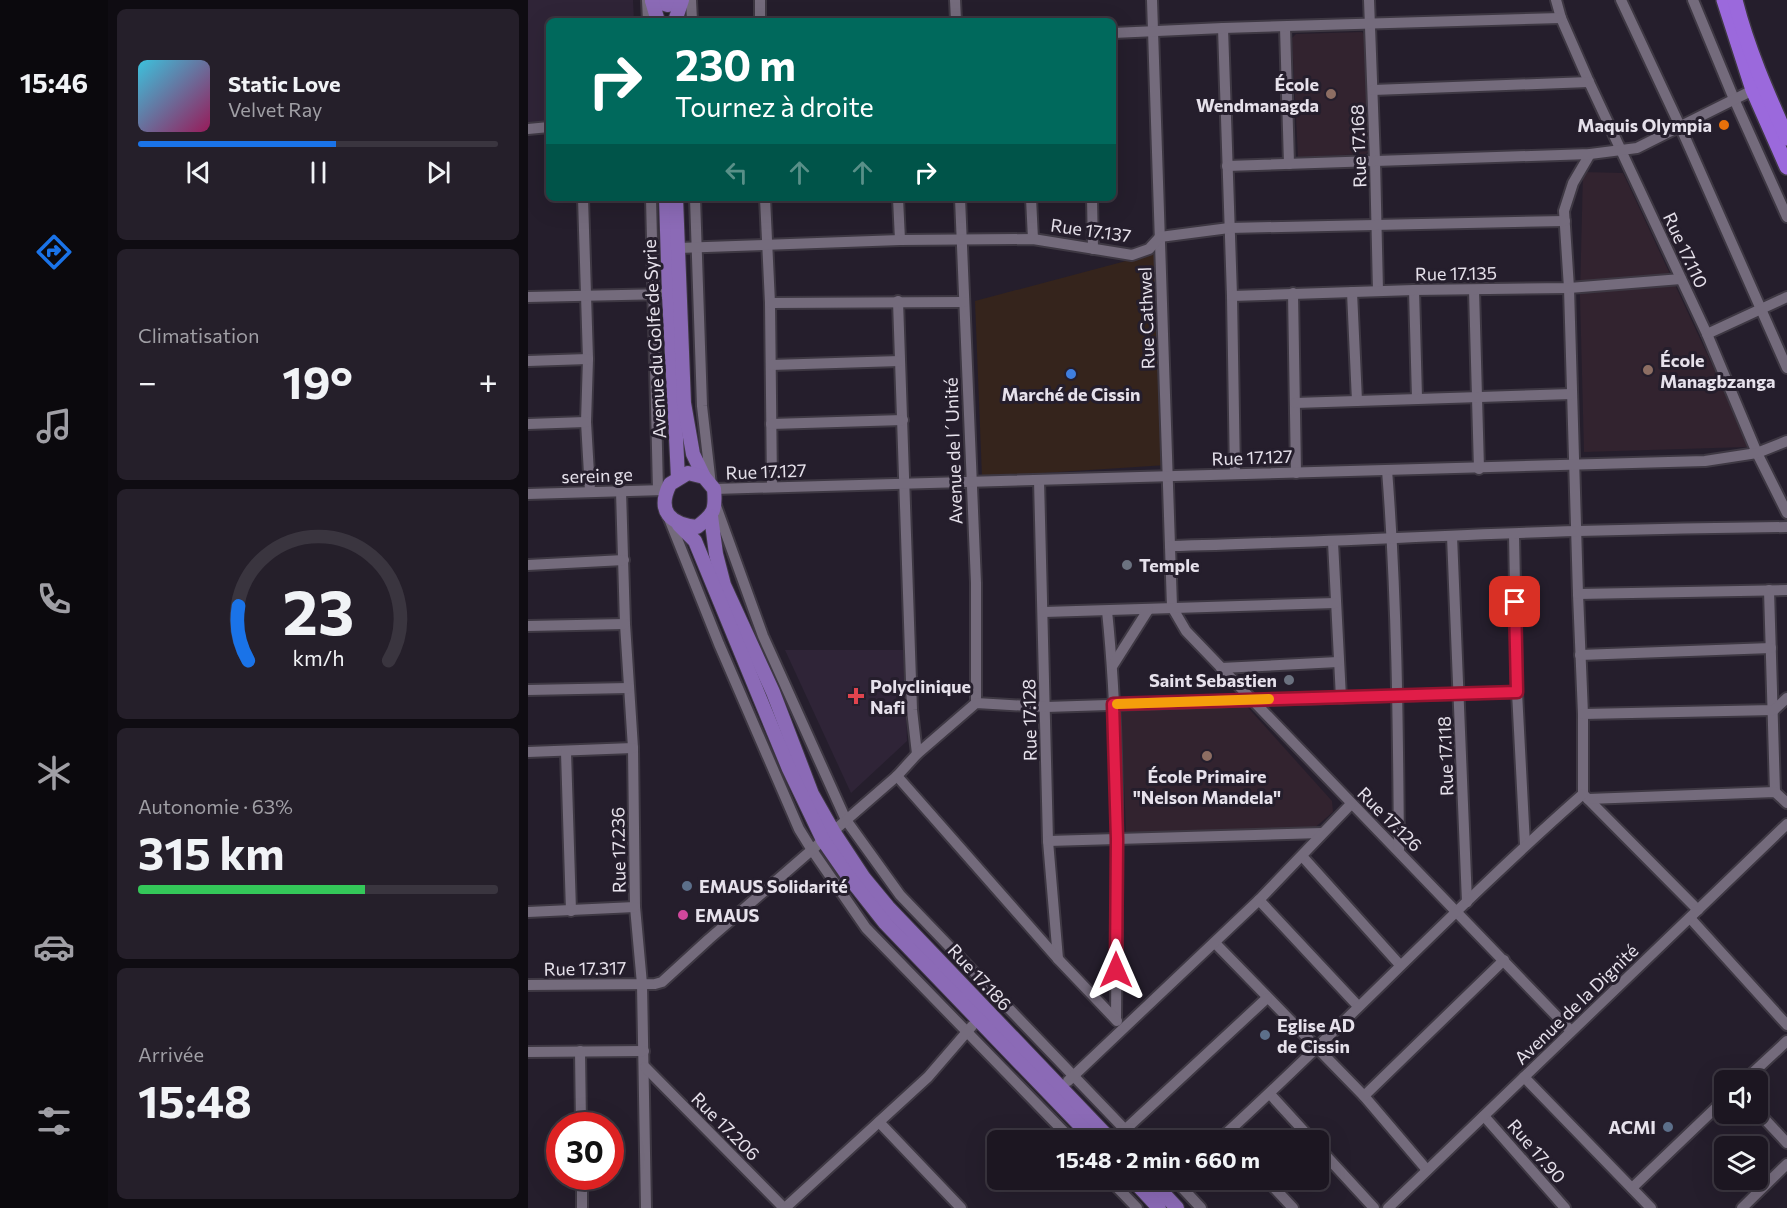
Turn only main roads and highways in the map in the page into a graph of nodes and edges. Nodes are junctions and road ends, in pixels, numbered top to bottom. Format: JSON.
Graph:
{"nodes":[{"id":1,"x":652,"y":0,"type":"edge"},
{"id":2,"x":676,"y":0,"type":"edge"},
{"id":3,"x":682,"y":0,"type":"edge"},
{"id":4,"x":1724,"y":0,"type":"edge"},
{"id":5,"x":1735,"y":0,"type":"edge"},
{"id":6,"x":657,"y":18,"type":"edge"},
{"id":7,"x":676,"y":18,"type":"edge"},
{"id":8,"x":1787,"y":138,"type":"edge"},
{"id":9,"x":1787,"y":166,"type":"edge"},
{"id":10,"x":666,"y":201,"type":"edge"},
{"id":11,"x":676,"y":201,"type":"edge"},
{"id":12,"x":678,"y":478,"type":"junction"},
{"id":13,"x":710,"y":484,"type":"junction"},
{"id":14,"x":713,"y":511,"type":"junction"},
{"id":15,"x":674,"y":520,"type":"junction"},
{"id":16,"x":828,"y":836,"type":"junction"},
{"id":17,"x":1084,"y":1130,"type":"edge"},
{"id":18,"x":1103,"y":1130,"type":"edge"},
{"id":19,"x":1142,"y":1190,"type":"edge"},
{"id":20,"x":1161,"y":1190,"type":"edge"},
{"id":21,"x":1159,"y":1208,"type":"edge"},
{"id":22,"x":1177,"y":1208,"type":"edge"}],
"edges":[{"from":1,"to":2,"type":"main road"},
{"from":1,"to":6,"type":"main road"},
{"from":3,"to":7,"type":"main road"},
{"from":4,"to":9,"type":"highway"},
{"from":5,"to":8,"type":"highway"},
{"from":10,"to":12,"type":"main road","name":"Avenue du Golfe de Syrie"},
{"from":11,"to":13,"type":"main road"},
{"from":12,"to":13,"type":"main road"},
{"from":12,"to":15,"type":"main road"},
{"from":13,"to":14,"type":"main road"},
{"from":14,"to":15,"type":"main road"},
{"from":14,"to":16,"type":"main road"},
{"from":15,"to":16,"type":"main road"},
{"from":16,"to":17,"type":"main road"},
{"from":16,"to":18,"type":"main road","name":"Rue 17.186"},
{"from":19,"to":21,"type":"main road"},
{"from":20,"to":22,"type":"main road"}]}
